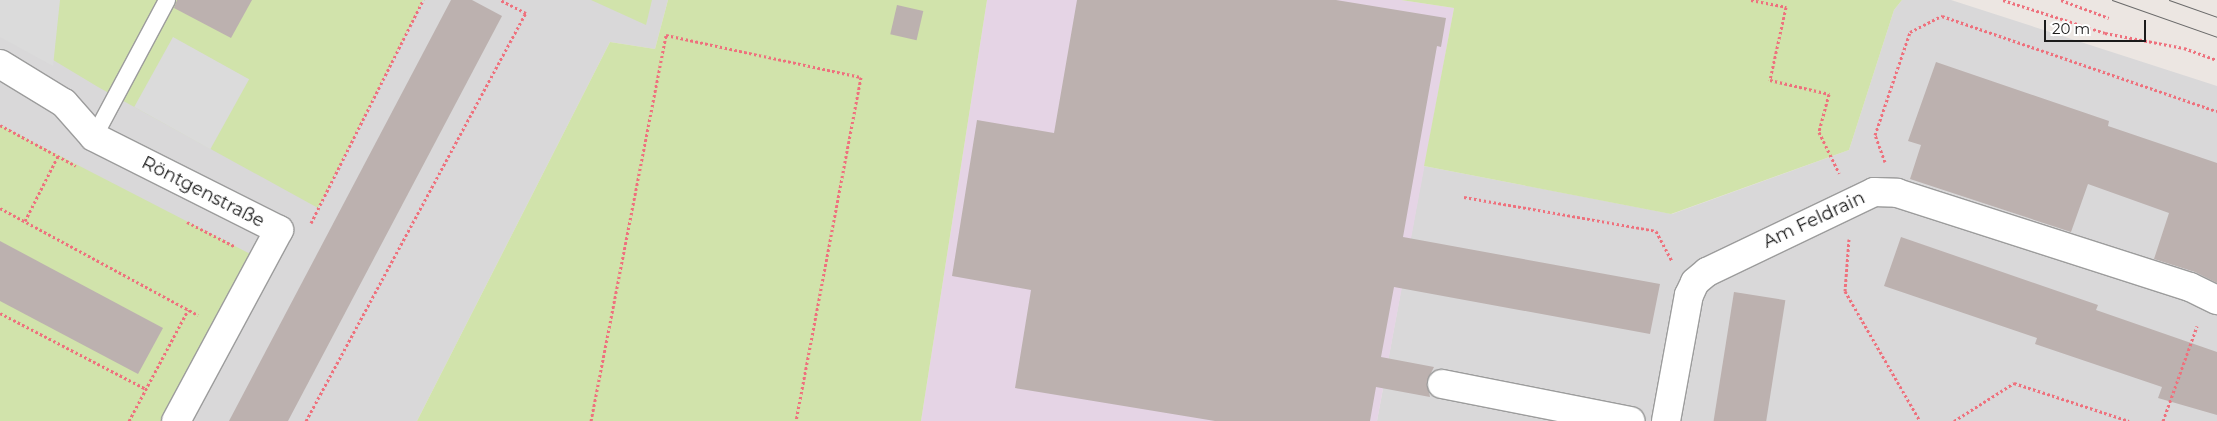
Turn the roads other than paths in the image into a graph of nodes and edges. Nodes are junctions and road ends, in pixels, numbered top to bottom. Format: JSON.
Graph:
{"nodes":[{"id":1,"x":167,"y":0,"type":"edge"},
{"id":2,"x":0,"y":64,"type":"edge"},
{"id":3,"x":94,"y":136,"type":"junction"},
{"id":4,"x":2217,"y":300,"type":"edge"},
{"id":5,"x":1442,"y":384,"type":"dead end"},
{"id":6,"x":176,"y":421,"type":"edge"},
{"id":7,"x":1630,"y":421,"type":"edge"},
{"id":8,"x":1666,"y":421,"type":"edge"}],
"edges":[{"from":1,"to":3,"type":"lane"},
{"from":2,"to":3,"type":"street","name":"Röntgenstraße"},
{"from":3,"to":6,"type":"street","name":"Röntgenstraße"},
{"from":4,"to":8,"type":"street","name":"Am Feldrain"},
{"from":5,"to":7,"type":"street"}]}
